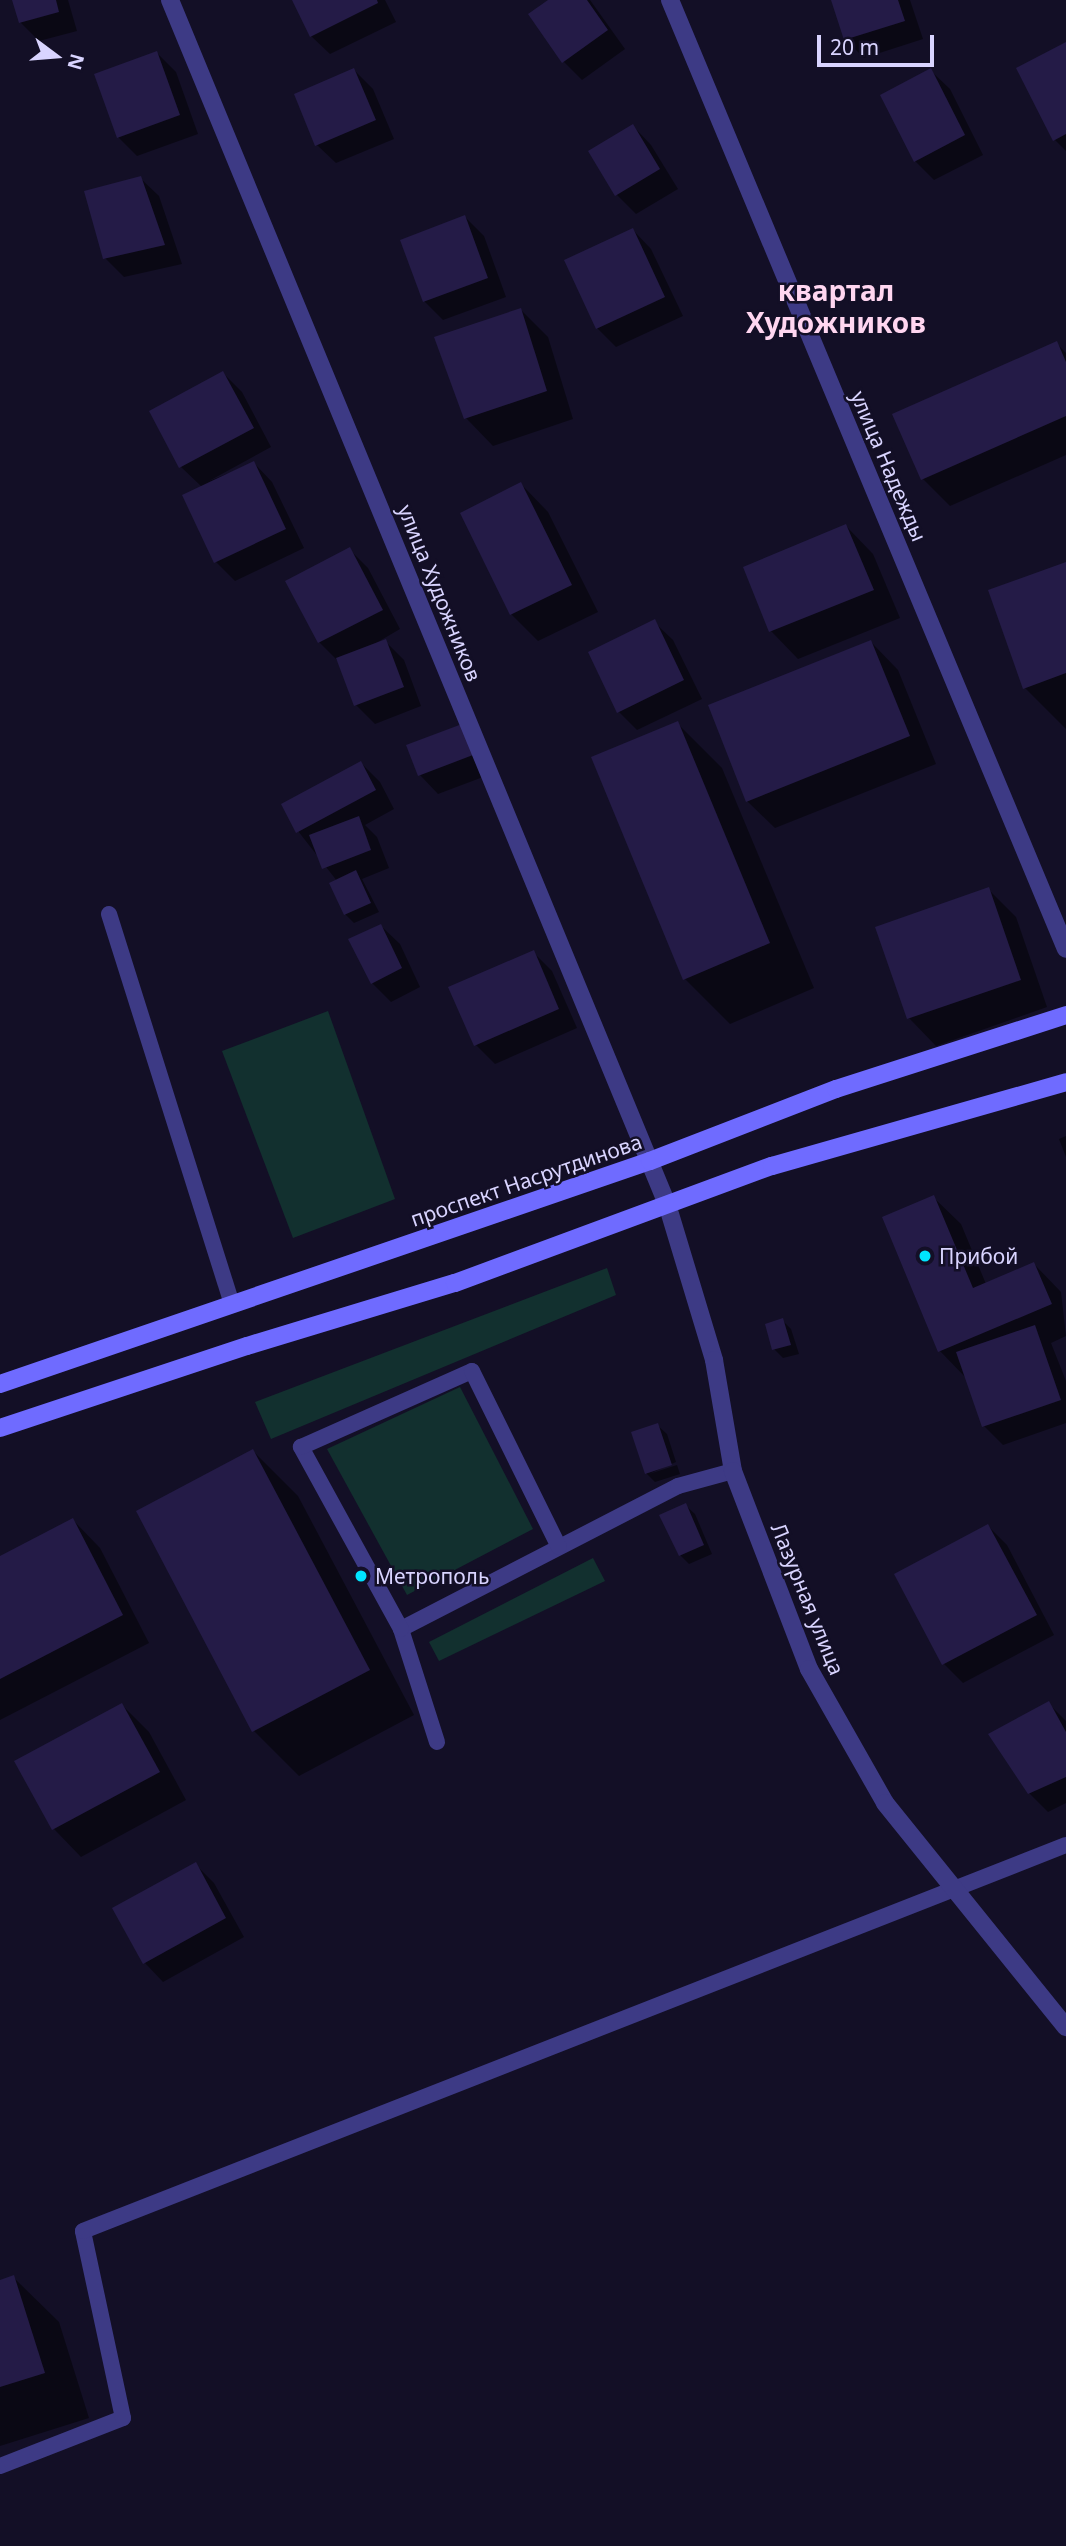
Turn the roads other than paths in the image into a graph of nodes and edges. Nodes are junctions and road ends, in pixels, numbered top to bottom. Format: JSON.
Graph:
{"nodes":[{"id":1,"x":170,"y":0,"type":"edge"},
{"id":2,"x":670,"y":0,"type":"edge"},
{"id":3,"x":109,"y":914,"type":"dead end"},
{"id":4,"x":1066,"y":949,"type":"edge"},
{"id":5,"x":1066,"y":1015,"type":"edge"},
{"id":6,"x":1066,"y":1083,"type":"edge"},
{"id":7,"x":650,"y":1161,"type":"junction"},
{"id":8,"x":667,"y":1204,"type":"junction"},
{"id":9,"x":231,"y":1302,"type":"junction"},
{"id":10,"x":0,"y":1384,"type":"edge"},
{"id":11,"x":0,"y":1428,"type":"edge"},
{"id":12,"x":733,"y":1471,"type":"junction"},
{"id":13,"x":559,"y":1547,"type":"junction"},
{"id":14,"x":401,"y":1629,"type":"junction"},
{"id":15,"x":437,"y":1742,"type":"dead end"},
{"id":16,"x":1066,"y":1845,"type":"edge"},
{"id":17,"x":953,"y":1889,"type":"junction"},
{"id":18,"x":1066,"y":2027,"type":"edge"},
{"id":19,"x":0,"y":2466,"type":"edge"}],
"edges":[{"from":1,"to":7,"type":"street","name":"улица Художников"},
{"from":2,"to":4,"type":"street","name":"улица Надежды"},
{"from":3,"to":9,"type":"lane"},
{"from":5,"to":7,"type":"main road","name":"проспект Насрутдинова"},
{"from":6,"to":8,"type":"main road"},
{"from":7,"to":8,"type":"street","name":"улица Художников"},
{"from":7,"to":9,"type":"main road","name":"проспект Насрутдинова"},
{"from":8,"to":11,"type":"main road"},
{"from":8,"to":12,"type":"street","name":"Лазурная улица"},
{"from":9,"to":10,"type":"main road","name":"проспект Насрутдинова"},
{"from":12,"to":13,"type":"lane"},
{"from":12,"to":17,"type":"street","name":"Лазурная улица"},
{"from":13,"to":14,"type":"lane"},
{"from":13,"to":14,"type":"lane"},
{"from":14,"to":15,"type":"lane"},
{"from":16,"to":17,"type":"lane"},
{"from":17,"to":18,"type":"street","name":"Лазурная улица"},
{"from":17,"to":19,"type":"lane"}]}
